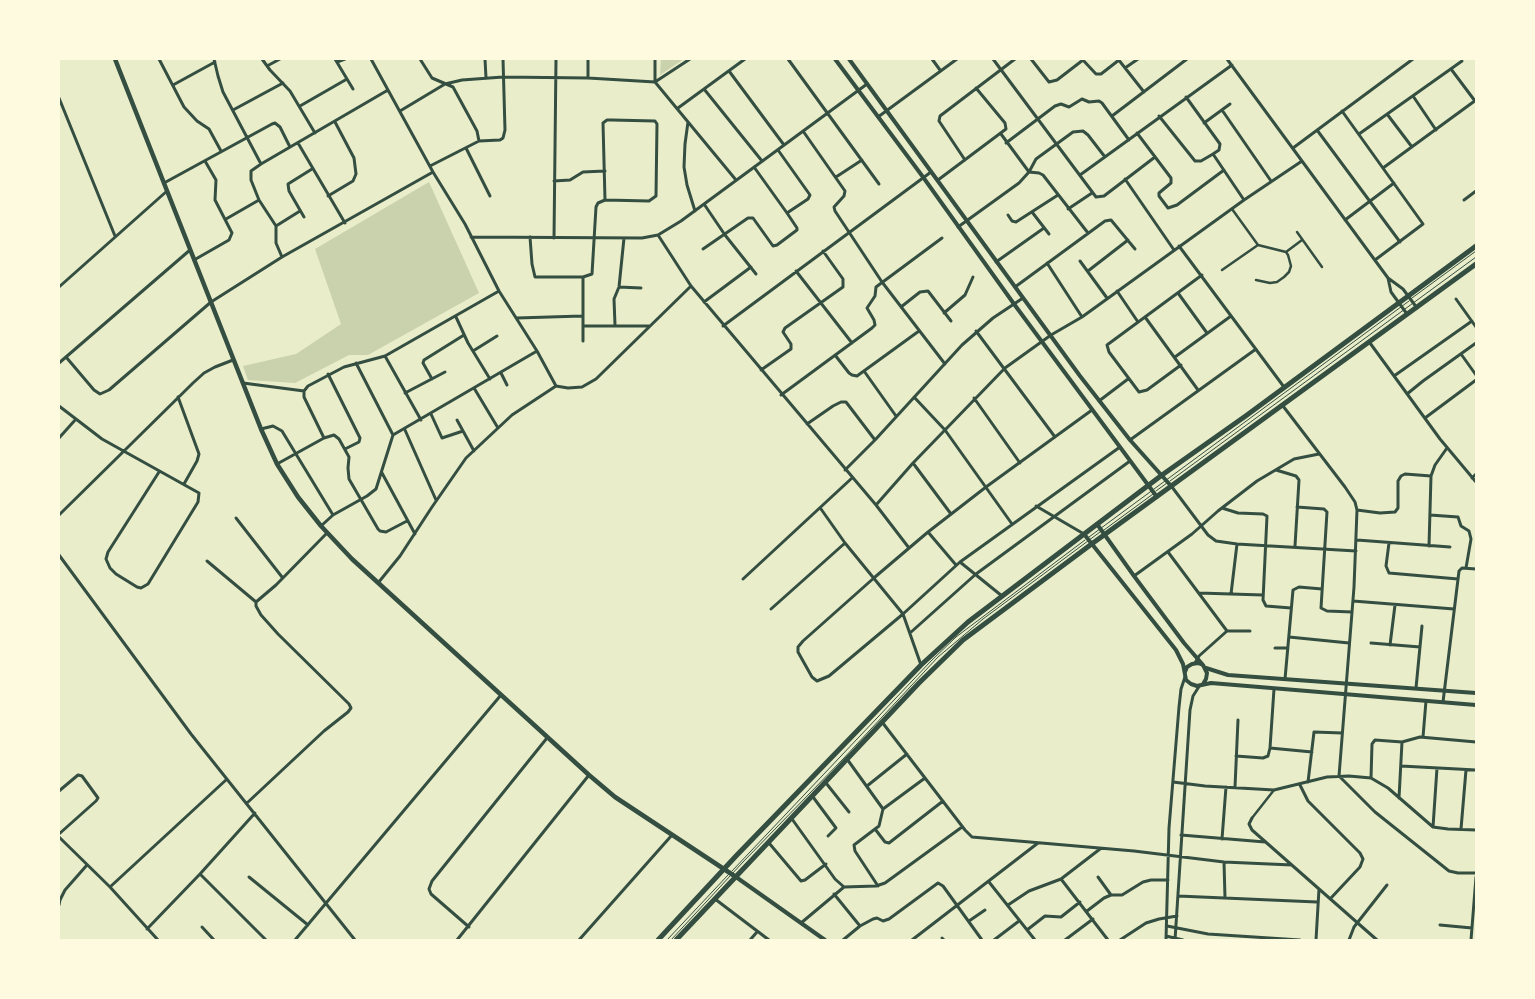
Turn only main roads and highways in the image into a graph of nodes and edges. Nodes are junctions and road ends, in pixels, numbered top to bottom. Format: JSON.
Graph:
{"nodes":[{"id":1,"x":115,"y":59,"type":"edge"},
{"id":2,"x":1476,"y":246,"type":"edge"},
{"id":3,"x":1476,"y":264,"type":"edge"},
{"id":4,"x":1101,"y":530,"type":"junction"},
{"id":5,"x":1089,"y":539,"type":"junction"},
{"id":6,"x":724,"y":869,"type":"junction"},
{"id":7,"x":733,"y":875,"type":"junction"},
{"id":8,"x":658,"y":940,"type":"edge"},
{"id":9,"x":676,"y":940,"type":"edge"}],
"edges":[{"from":1,"to":6,"type":"main road"},
{"from":2,"to":4,"type":"main road"},
{"from":3,"to":4,"type":"main road"},
{"from":4,"to":5,"type":"main road"},
{"from":4,"to":5,"type":"main road"},
{"from":5,"to":6,"type":"main road"},
{"from":5,"to":7,"type":"main road"},
{"from":6,"to":7,"type":"main road"},
{"from":6,"to":8,"type":"main road"},
{"from":7,"to":9,"type":"main road"}]}
